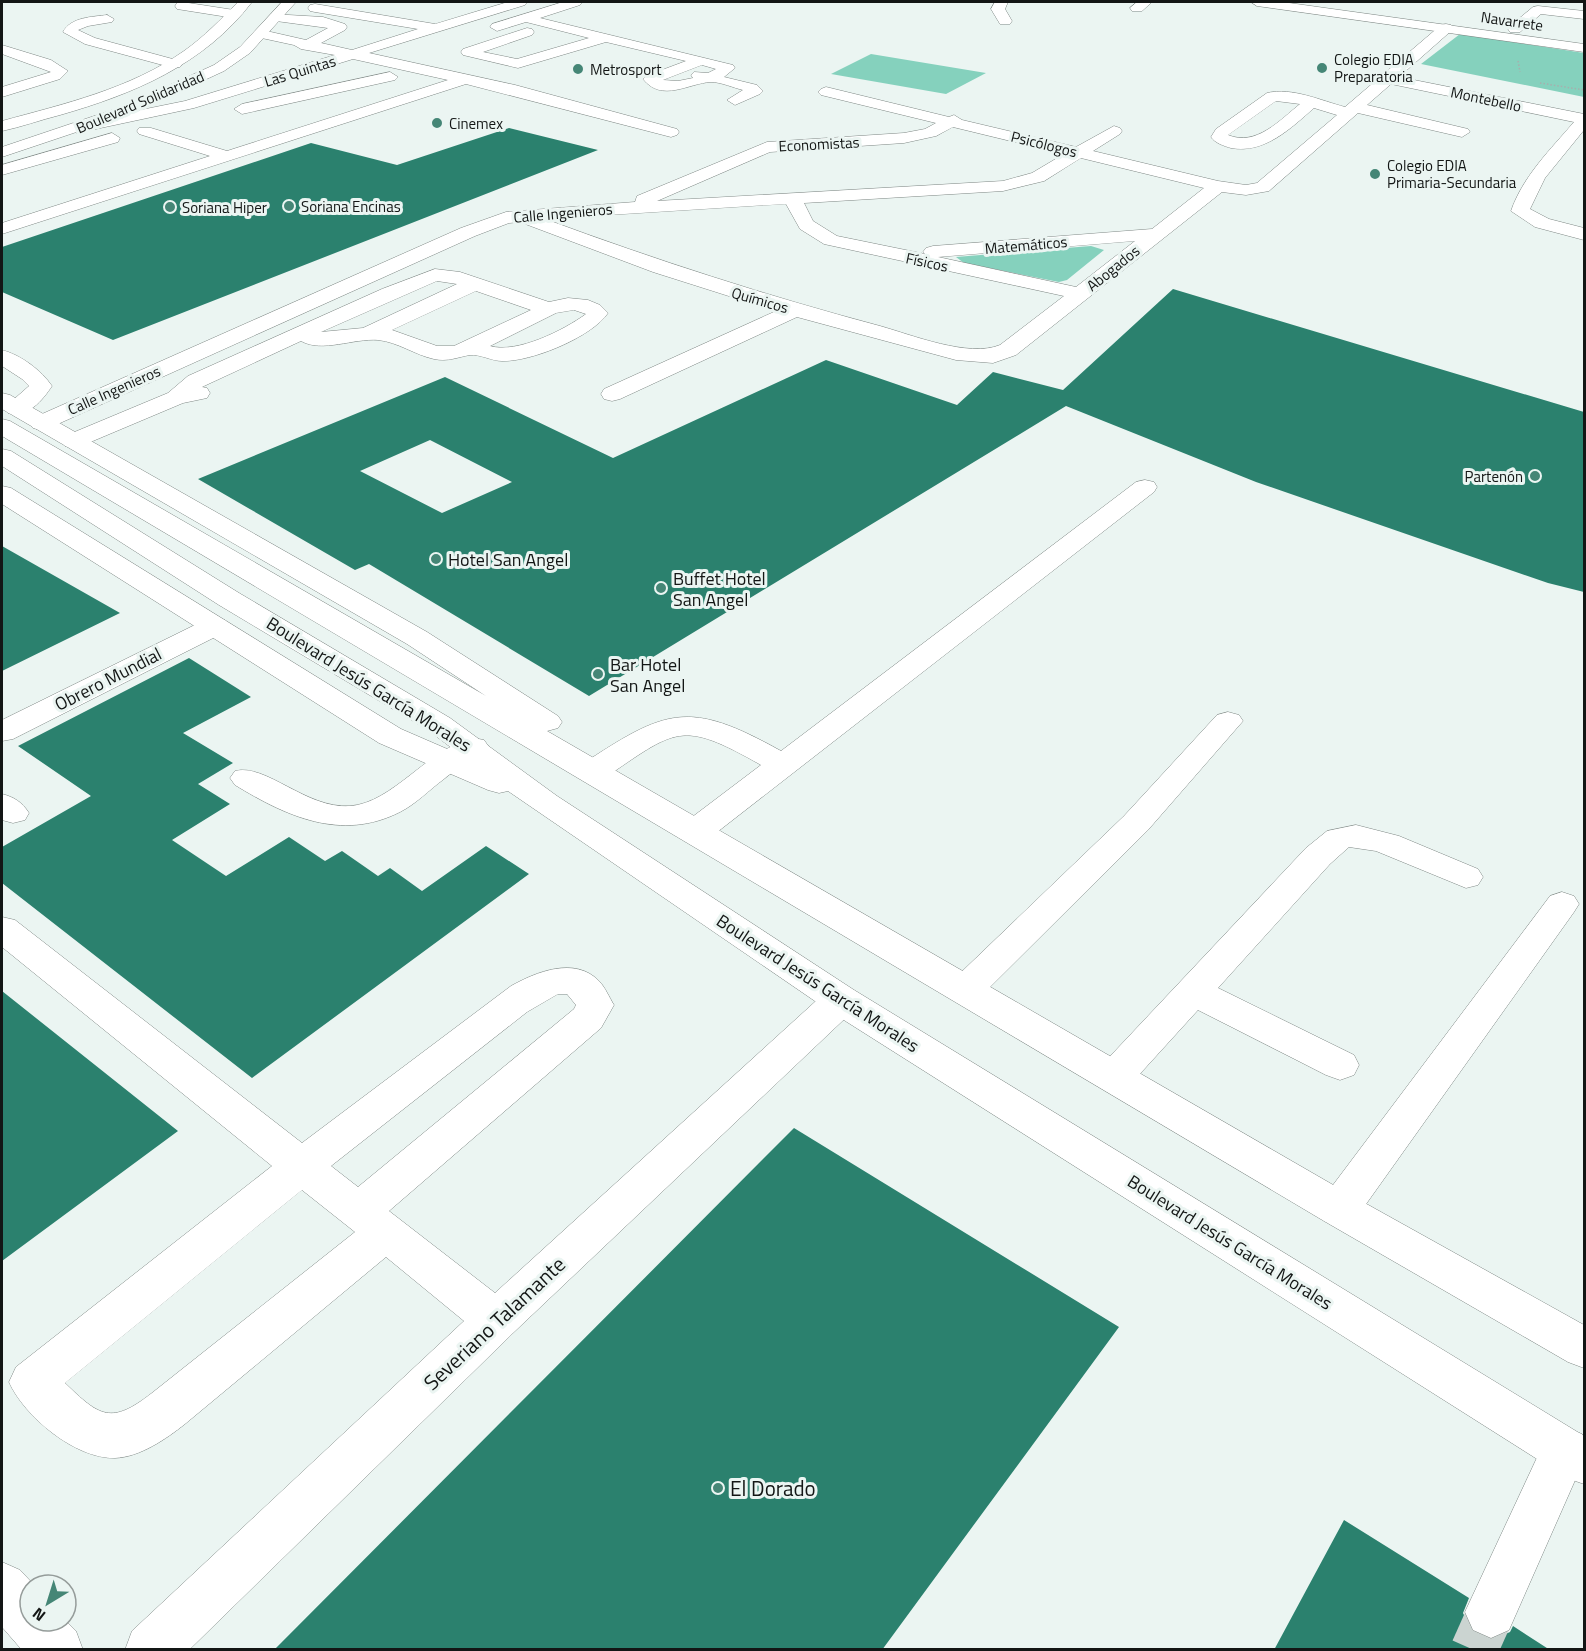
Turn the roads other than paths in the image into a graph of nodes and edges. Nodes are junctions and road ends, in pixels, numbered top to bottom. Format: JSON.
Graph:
{"nodes":[{"id":1,"x":520,"y":2,"type":"edge"},
{"id":2,"x":575,"y":2,"type":"edge"},
{"id":3,"x":1001,"y":2,"type":"edge"},
{"id":4,"x":1257,"y":2,"type":"edge"},
{"id":5,"x":1320,"y":2,"type":"edge"},
{"id":6,"x":288,"y":3,"type":"edge"},
{"id":7,"x":252,"y":5,"type":"edge"},
{"id":8,"x":182,"y":6,"type":"dead end"},
{"id":9,"x":1584,"y":15,"type":"edge"},
{"id":10,"x":276,"y":17,"type":"junction"},
{"id":11,"x":525,"y":18,"type":"junction"},
{"id":12,"x":107,"y":19,"type":"dead end"},
{"id":13,"x":239,"y":19,"type":"junction"},
{"id":14,"x":1005,"y":21,"type":"dead end"},
{"id":15,"x":551,"y":24,"type":"junction"},
{"id":16,"x":438,"y":28,"type":"junction"},
{"id":17,"x":1446,"y":28,"type":"junction"},
{"id":18,"x":1515,"y":28,"type":"junction"},
{"id":19,"x":262,"y":34,"type":"junction"},
{"id":20,"x":325,"y":35,"type":"junction"},
{"id":21,"x":606,"y":37,"type":"junction"},
{"id":22,"x":232,"y":40,"type":"dead end"},
{"id":23,"x":459,"y":40,"type":"dead end"},
{"id":24,"x":1578,"y":42,"type":"edge"},
{"id":25,"x":307,"y":45,"type":"junction"},
{"id":26,"x":70,"y":47,"type":"dead end"},
{"id":27,"x":377,"y":47,"type":"junction"},
{"id":28,"x":2,"y":49,"type":"edge"},
{"id":29,"x":245,"y":50,"type":"junction"},
{"id":30,"x":355,"y":54,"type":"junction"},
{"id":31,"x":415,"y":55,"type":"dead end"},
{"id":32,"x":702,"y":60,"type":"junction"},
{"id":33,"x":318,"y":66,"type":"junction"},
{"id":34,"x":169,"y":67,"type":"junction"},
{"id":35,"x":677,"y":69,"type":"junction"},
{"id":36,"x":391,"y":70,"type":"junction"},
{"id":37,"x":707,"y":77,"type":"junction"},
{"id":38,"x":466,"y":79,"type":"junction"},
{"id":39,"x":1388,"y":79,"type":"junction"},
{"id":40,"x":2,"y":92,"type":"edge"},
{"id":41,"x":826,"y":92,"type":"dead end"},
{"id":42,"x":735,"y":100,"type":"dead end"},
{"id":43,"x":1310,"y":104,"type":"junction"},
{"id":44,"x":188,"y":105,"type":"junction"},
{"id":45,"x":1351,"y":110,"type":"junction"},
{"id":46,"x":969,"y":111,"type":"dead end"},
{"id":47,"x":224,"y":113,"type":"dead end"},
{"id":48,"x":203,"y":118,"type":"dead end"},
{"id":49,"x":1584,"y":119,"type":"edge"},
{"id":50,"x":951,"y":122,"type":"junction"},
{"id":51,"x":2,"y":126,"type":"edge"},
{"id":52,"x":77,"y":128,"type":"junction"},
{"id":53,"x":1114,"y":130,"type":"dead end"},
{"id":54,"x":146,"y":131,"type":"junction"},
{"id":55,"x":671,"y":132,"type":"dead end"},
{"id":56,"x":1462,"y":132,"type":"dead end"},
{"id":57,"x":2,"y":141,"type":"edge"},
{"id":58,"x":2,"y":152,"type":"edge"},
{"id":59,"x":1080,"y":153,"type":"junction"},
{"id":60,"x":227,"y":156,"type":"junction"},
{"id":61,"x":2,"y":170,"type":"edge"},
{"id":62,"x":1218,"y":186,"type":"junction"},
{"id":63,"x":795,"y":199,"type":"junction"},
{"id":64,"x":627,"y":207,"type":"junction"},
{"id":65,"x":518,"y":216,"type":"junction"},
{"id":66,"x":2,"y":229,"type":"edge"},
{"id":67,"x":1155,"y":234,"type":"junction"},
{"id":68,"x":1584,"y":234,"type":"edge"},
{"id":69,"x":897,"y":255,"type":"junction"},
{"id":70,"x":476,"y":283,"type":"junction"},
{"id":71,"x":1082,"y":294,"type":"junction"},
{"id":72,"x":549,"y":309,"type":"junction"},
{"id":73,"x":795,"y":310,"type":"junction"},
{"id":74,"x":366,"y":334,"type":"junction"},
{"id":75,"x":292,"y":338,"type":"junction"},
{"id":76,"x":330,"y":338,"type":"junction"},
{"id":77,"x":472,"y":347,"type":"junction"},
{"id":78,"x":1008,"y":350,"type":"joint"},
{"id":79,"x":2,"y":357,"type":"edge"},
{"id":80,"x":612,"y":394,"type":"dead end"},
{"id":81,"x":176,"y":398,"type":"junction"},
{"id":82,"x":6,"y":411,"type":"edge"},
{"id":83,"x":41,"y":423,"type":"junction"},
{"id":84,"x":73,"y":441,"type":"junction"},
{"id":85,"x":2,"y":456,"type":"edge"},
{"id":86,"x":1145,"y":487,"type":"dead end"},
{"id":87,"x":2,"y":493,"type":"edge"},
{"id":88,"x":215,"y":626,"type":"junction"},
{"id":89,"x":1228,"y":721,"type":"dead end"},
{"id":90,"x":2,"y":732,"type":"edge"},
{"id":91,"x":460,"y":754,"type":"junction"},
{"id":92,"x":784,"y":765,"type":"junction"},
{"id":93,"x":599,"y":767,"type":"junction"},
{"id":94,"x":246,"y":778,"type":"dead end"},
{"id":95,"x":681,"y":823,"type":"junction"},
{"id":96,"x":1466,"y":877,"type":"dead end"},
{"id":97,"x":1562,"y":904,"type":"dead end"},
{"id":98,"x":2,"y":929,"type":"edge"},
{"id":99,"x":965,"y":990,"type":"junction"},
{"id":100,"x":1192,"y":991,"type":"junction"},
{"id":101,"x":841,"y":1000,"type":"junction"},
{"id":102,"x":1340,"y":1065,"type":"dead end"},
{"id":103,"x":1114,"y":1077,"type":"junction"},
{"id":104,"x":303,"y":1165,"type":"junction"},
{"id":105,"x":1339,"y":1209,"type":"junction"},
{"id":106,"x":373,"y":1221,"type":"junction"},
{"id":107,"x":496,"y":1320,"type":"junction"},
{"id":108,"x":1584,"y":1348,"type":"edge"},
{"id":109,"x":1575,"y":1456,"type":"edge"},
{"id":110,"x":2,"y":1588,"type":"edge"},
{"id":111,"x":18,"y":1606,"type":"edge"},
{"id":112,"x":1491,"y":1612,"type":"tunnel mouth"},
{"id":113,"x":42,"y":1633,"type":"edge"},
{"id":114,"x":57,"y":1650,"type":"edge"},
{"id":115,"x":151,"y":1650,"type":"edge"}],
"edges":[{"from":1,"to":16,"type":"street","name":"Las Quintas"},
{"from":2,"to":11,"type":"street"},
{"from":3,"to":14,"type":"street"},
{"from":4,"to":17,"type":"street","name":"Navarrete"},
{"from":5,"to":18,"type":"street","name":"Navarrete"},
{"from":6,"to":10,"type":"street","name":"Boulevard Solidaridad"},
{"from":6,"to":16,"type":"street"},
{"from":7,"to":13,"type":"street","name":"Boulevard Solidaridad"},
{"from":8,"to":13,"type":"street"},
{"from":9,"to":18,"type":"street"},
{"from":10,"to":19,"type":"street","name":"Boulevard Solidaridad"},
{"from":10,"to":20,"type":"street"},
{"from":11,"to":15,"type":"street"},
{"from":11,"to":23,"type":"street"},
{"from":12,"to":34,"type":"street"},
{"from":13,"to":34,"type":"street","name":"Boulevard Solidaridad"},
{"from":15,"to":21,"type":"street"},
{"from":15,"to":21,"type":"street"},
{"from":16,"to":27,"type":"street","name":"Las Quintas"},
{"from":17,"to":24,"type":"street","name":"Navarrete"},
{"from":17,"to":39,"type":"street"},
{"from":18,"to":24,"type":"street","name":"Navarrete"},
{"from":19,"to":25,"type":"street"},
{"from":19,"to":29,"type":"street","name":"Boulevard Solidaridad"},
{"from":20,"to":25,"type":"street"},
{"from":20,"to":27,"type":"street"},
{"from":21,"to":32,"type":"street"},
{"from":22,"to":57,"type":"street"},
{"from":25,"to":29,"type":"street"},
{"from":25,"to":30,"type":"street"},
{"from":25,"to":33,"type":"street"},
{"from":26,"to":34,"type":"street"},
{"from":27,"to":30,"type":"street","name":"Las Quintas"},
{"from":28,"to":40,"type":"street"},
{"from":29,"to":52,"type":"street","name":"Boulevard Solidaridad"},
{"from":30,"to":33,"type":"street","name":"Las Quintas"},
{"from":30,"to":36,"type":"street"},
{"from":31,"to":36,"type":"street"},
{"from":32,"to":35,"type":"street"},
{"from":32,"to":37,"type":"street"},
{"from":33,"to":44,"type":"street","name":"Las Quintas"},
{"from":34,"to":51,"type":"street","name":"Boulevard Solidaridad"},
{"from":35,"to":37,"type":"street"},
{"from":35,"to":37,"type":"street"},
{"from":36,"to":38,"type":"street"},
{"from":36,"to":44,"type":"street"},
{"from":36,"to":47,"type":"street"},
{"from":37,"to":42,"type":"street"},
{"from":38,"to":55,"type":"street"},
{"from":38,"to":60,"type":"street"},
{"from":39,"to":45,"type":"street"},
{"from":39,"to":49,"type":"street","name":"Montebello"},
{"from":41,"to":50,"type":"street","name":"Psicólogos"},
{"from":43,"to":43,"type":"street"},
{"from":43,"to":45,"type":"street"},
{"from":44,"to":52,"type":"street","name":"Las Quintas"},
{"from":45,"to":56,"type":"street"},
{"from":45,"to":62,"type":"street","name":"Psicólogos"},
{"from":46,"to":50,"type":"street","name":"Economistas"},
{"from":48,"to":54,"type":"street"},
{"from":49,"to":68,"type":"street","name":"Montebello"},
{"from":50,"to":59,"type":"street","name":"Psicólogos"},
{"from":50,"to":64,"type":"street","name":"Economistas"},
{"from":52,"to":58,"type":"street","name":"Boulevard Solidaridad"},
{"from":53,"to":59,"type":"street","name":"Calle Ingenieros"},
{"from":54,"to":60,"type":"street"},
{"from":54,"to":61,"type":"street"},
{"from":59,"to":62,"type":"street","name":"Psicólogos"},
{"from":59,"to":63,"type":"street","name":"Calle Ingenieros"},
{"from":60,"to":66,"type":"street"},
{"from":62,"to":67,"type":"street","name":"Abogados"},
{"from":63,"to":64,"type":"street","name":"Calle Ingenieros"},
{"from":63,"to":69,"type":"street","name":"Físicos"},
{"from":64,"to":65,"type":"street","name":"Calle Ingenieros"},
{"from":65,"to":73,"type":"street","name":"Químicos"},
{"from":65,"to":83,"type":"street","name":"Calle Ingenieros"},
{"from":67,"to":69,"type":"street","name":"Matemáticos"},
{"from":67,"to":71,"type":"street","name":"Abogados"},
{"from":69,"to":71,"type":"street","name":"Físicos"},
{"from":70,"to":72,"type":"street"},
{"from":70,"to":74,"type":"street"},
{"from":70,"to":75,"type":"street"},
{"from":71,"to":78,"type":"street","name":"Abogados"},
{"from":72,"to":77,"type":"street"},
{"from":72,"to":77,"type":"street"},
{"from":73,"to":78,"type":"street","name":"Químicos"},
{"from":73,"to":80,"type":"street"},
{"from":74,"to":76,"type":"street"},
{"from":74,"to":77,"type":"street"},
{"from":75,"to":76,"type":"street"},
{"from":75,"to":81,"type":"street"},
{"from":76,"to":81,"type":"street"},
{"from":79,"to":82,"type":"street"},
{"from":81,"to":84,"type":"street"},
{"from":82,"to":83,"type":"street"},
{"from":82,"to":93,"type":"street","name":"Boulevard Jesús García Morales"},
{"from":83,"to":84,"type":"street"},
{"from":84,"to":93,"type":"street"},
{"from":85,"to":91,"type":"street","name":"Boulevard Jesús García Morales"},
{"from":86,"to":92,"type":"street"},
{"from":87,"to":88,"type":"street"},
{"from":88,"to":90,"type":"street","name":"Obrero Mundial"},
{"from":88,"to":91,"type":"street"},
{"from":89,"to":99,"type":"street"},
{"from":91,"to":94,"type":"street"},
{"from":91,"to":101,"type":"street","name":"Boulevard Jesús García Morales"},
{"from":92,"to":93,"type":"street"},
{"from":92,"to":95,"type":"street"},
{"from":93,"to":95,"type":"street","name":"Boulevard Jesús García Morales"},
{"from":95,"to":99,"type":"street","name":"Boulevard Jesús García Morales"},
{"from":96,"to":100,"type":"street"},
{"from":97,"to":105,"type":"street"},
{"from":98,"to":104,"type":"street"},
{"from":99,"to":103,"type":"street","name":"Boulevard Jesús García Morales"},
{"from":100,"to":102,"type":"street"},
{"from":100,"to":103,"type":"street"},
{"from":101,"to":107,"type":"street","name":"Severiano Talamante"},
{"from":101,"to":109,"type":"street","name":"Boulevard Jesús García Morales"},
{"from":103,"to":105,"type":"street","name":"Boulevard Jesús García Morales"},
{"from":104,"to":106,"type":"street"},
{"from":104,"to":106,"type":"street"},
{"from":104,"to":106,"type":"street"},
{"from":105,"to":108,"type":"street","name":"Boulevard Jesús García Morales"},
{"from":106,"to":107,"type":"street"},
{"from":107,"to":115,"type":"street","name":"Severiano Talamante"},
{"from":109,"to":112,"type":"street"},
{"from":110,"to":111,"type":"street"},
{"from":113,"to":114,"type":"street"}]}
